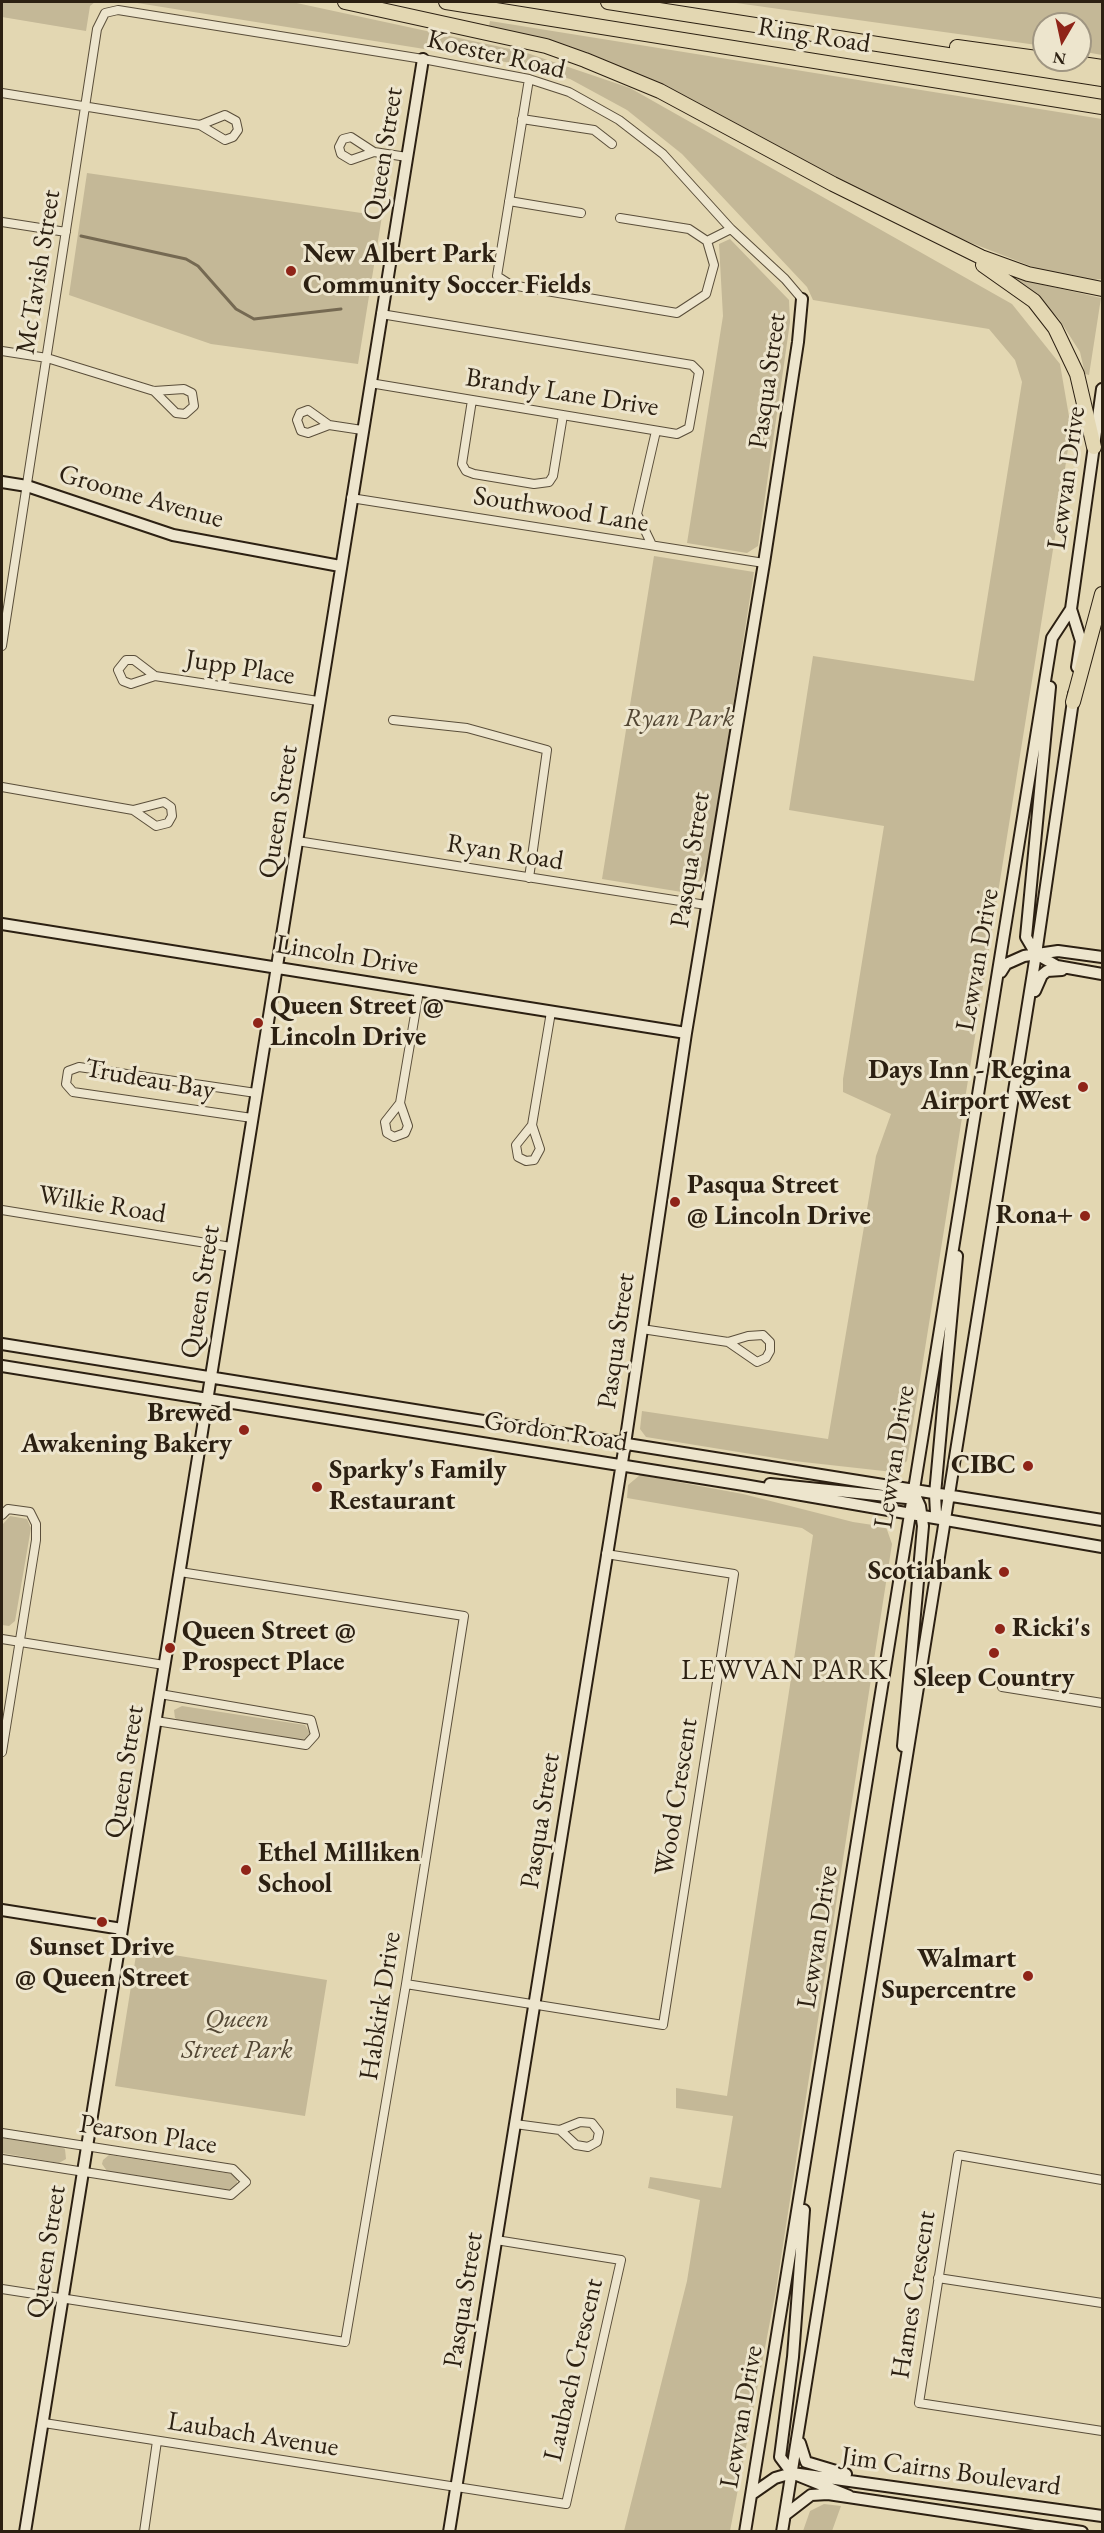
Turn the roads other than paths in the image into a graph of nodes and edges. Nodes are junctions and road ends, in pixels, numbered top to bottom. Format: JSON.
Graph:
{"nodes":[{"id":1,"x":345,"y":2,"type":"edge"},
{"id":2,"x":446,"y":2,"type":"edge"},
{"id":3,"x":608,"y":2,"type":"edge"},
{"id":4,"x":105,"y":13,"type":"joint"},
{"id":5,"x":707,"y":17,"type":"junction"},
{"id":6,"x":1032,"y":57,"type":"edge"},
{"id":7,"x":423,"y":59,"type":"junction"},
{"id":8,"x":529,"y":79,"type":"junction"},
{"id":9,"x":1102,"y":79,"type":"edge"},
{"id":10,"x":2,"y":93,"type":"edge"},
{"id":11,"x":86,"y":107,"type":"junction"},
{"id":12,"x":1102,"y":107,"type":"edge"},
{"id":13,"x":522,"y":119,"type":"junction"},
{"id":14,"x":200,"y":125,"type":"junction"},
{"id":15,"x":612,"y":144,"type":"dead end"},
{"id":16,"x":374,"y":152,"type":"dead end"},
{"id":17,"x":407,"y":157,"type":"junction"},
{"id":18,"x":509,"y":201,"type":"junction"},
{"id":19,"x":880,"y":206,"type":"junction"},
{"id":20,"x":581,"y":213,"type":"dead end"},
{"id":21,"x":620,"y":218,"type":"dead end"},
{"id":22,"x":2,"y":222,"type":"edge"},
{"id":23,"x":730,"y":229,"type":"junction"},
{"id":24,"x":66,"y":232,"type":"junction"},
{"id":25,"x":707,"y":241,"type":"junction"},
{"id":26,"x":1102,"y":290,"type":"edge"},
{"id":27,"x":802,"y":299,"type":"joint"},
{"id":28,"x":381,"y":314,"type":"junction"},
{"id":29,"x":2,"y":351,"type":"edge"},
{"id":30,"x":47,"y":358,"type":"junction"},
{"id":31,"x":370,"y":383,"type":"junction"},
{"id":32,"x":1102,"y":388,"type":"edge"},
{"id":33,"x":154,"y":391,"type":"junction"},
{"id":34,"x":472,"y":400,"type":"junction"},
{"id":35,"x":562,"y":415,"type":"junction"},
{"id":36,"x":329,"y":425,"type":"dead end"},
{"id":37,"x":362,"y":430,"type":"junction"},
{"id":38,"x":656,"y":430,"type":"junction"},
{"id":39,"x":1094,"y":447,"type":"junction"},
{"id":40,"x":2,"y":482,"type":"edge"},
{"id":41,"x":27,"y":486,"type":"junction"},
{"id":42,"x":351,"y":498,"type":"junction"},
{"id":43,"x":652,"y":545,"type":"junction"},
{"id":44,"x":764,"y":563,"type":"junction"},
{"id":45,"x":340,"y":566,"type":"junction"},
{"id":46,"x":1102,"y":594,"type":"edge"},
{"id":47,"x":1071,"y":609,"type":"junction"},
{"id":48,"x":4,"y":615,"type":"edge"},
{"id":49,"x":1052,"y":638,"type":"junction"},
{"id":50,"x":2,"y":646,"type":"edge"},
{"id":51,"x":155,"y":676,"type":"junction"},
{"id":52,"x":318,"y":701,"type":"junction"},
{"id":53,"x":1073,"y":702,"type":"junction"},
{"id":54,"x":393,"y":720,"type":"dead end"},
{"id":55,"x":2,"y":787,"type":"edge"},
{"id":56,"x":133,"y":810,"type":"junction"},
{"id":57,"x":297,"y":841,"type":"junction"},
{"id":58,"x":529,"y":878,"type":"junction"},
{"id":59,"x":706,"y":905,"type":"junction"},
{"id":60,"x":2,"y":924,"type":"edge"},
{"id":61,"x":1036,"y":954,"type":"junction"},
{"id":62,"x":1102,"y":957,"type":"edge"},
{"id":63,"x":278,"y":968,"type":"junction"},
{"id":64,"x":1080,"y":970,"type":"junction"},
{"id":65,"x":1102,"y":974,"type":"edge"},
{"id":66,"x":999,"y":975,"type":"junction"},
{"id":67,"x":419,"y":991,"type":"junction"},
{"id":68,"x":551,"y":1012,"type":"junction"},
{"id":69,"x":686,"y":1033,"type":"junction"},
{"id":70,"x":1017,"y":1070,"type":"junction"},
{"id":71,"x":256,"y":1093,"type":"junction"},
{"id":72,"x":400,"y":1103,"type":"dead end"},
{"id":73,"x":252,"y":1118,"type":"junction"},
{"id":74,"x":532,"y":1125,"type":"dead end"},
{"id":75,"x":968,"y":1148,"type":"junction"},
{"id":76,"x":2,"y":1210,"type":"edge"},
{"id":77,"x":231,"y":1247,"type":"junction"},
{"id":78,"x":642,"y":1329,"type":"junction"},
{"id":79,"x":728,"y":1342,"type":"junction"},
{"id":80,"x":2,"y":1344,"type":"edge"},
{"id":81,"x":2,"y":1366,"type":"edge"},
{"id":82,"x":211,"y":1377,"type":"junction"},
{"id":83,"x":207,"y":1398,"type":"junction"},
{"id":84,"x":625,"y":1444,"type":"junction"},
{"id":85,"x":622,"y":1466,"type":"junction"},
{"id":86,"x":744,"y":1485,"type":"junction"},
{"id":87,"x":913,"y":1496,"type":"junction"},
{"id":88,"x":950,"y":1496,"type":"junction"},
{"id":89,"x":935,"y":1498,"type":"junction"},
{"id":90,"x":2,"y":1515,"type":"edge"},
{"id":91,"x":909,"y":1515,"type":"junction"},
{"id":92,"x":922,"y":1517,"type":"junction"},
{"id":93,"x":946,"y":1520,"type":"junction"},
{"id":94,"x":1102,"y":1520,"type":"edge"},
{"id":95,"x":1102,"y":1547,"type":"edge"},
{"id":96,"x":606,"y":1554,"type":"junction"},
{"id":97,"x":180,"y":1572,"type":"junction"},
{"id":98,"x":2,"y":1639,"type":"edge"},
{"id":99,"x":19,"y":1642,"type":"junction"},
{"id":100,"x":164,"y":1665,"type":"junction"},
{"id":101,"x":1002,"y":1687,"type":"dead end"},
{"id":102,"x":160,"y":1694,"type":"junction"},
{"id":103,"x":1102,"y":1703,"type":"edge"},
{"id":104,"x":156,"y":1721,"type":"junction"},
{"id":105,"x":2,"y":1752,"type":"edge"},
{"id":106,"x":893,"y":1845,"type":"junction"},
{"id":107,"x":2,"y":1910,"type":"edge"},
{"id":108,"x":122,"y":1929,"type":"junction"},
{"id":109,"x":406,"y":1984,"type":"junction"},
{"id":110,"x":535,"y":2005,"type":"junction"},
{"id":111,"x":515,"y":2124,"type":"junction"},
{"id":112,"x":810,"y":2126,"type":"junction"},
{"id":113,"x":560,"y":2130,"type":"junction"},
{"id":114,"x":2,"y":2133,"type":"edge"},
{"id":115,"x":87,"y":2146,"type":"junction"},
{"id":116,"x":2,"y":2159,"type":"edge"},
{"id":117,"x":82,"y":2171,"type":"junction"},
{"id":118,"x":1102,"y":2180,"type":"edge"},
{"id":119,"x":496,"y":2240,"type":"junction"},
{"id":120,"x":938,"y":2278,"type":"junction"},
{"id":121,"x":2,"y":2289,"type":"edge"},
{"id":122,"x":63,"y":2300,"type":"junction"},
{"id":123,"x":1102,"y":2303,"type":"edge"},
{"id":124,"x":44,"y":2423,"type":"junction"},
{"id":125,"x":1102,"y":2431,"type":"edge"},
{"id":126,"x":798,"y":2433,"type":"junction"},
{"id":127,"x":157,"y":2441,"type":"junction"},
{"id":128,"x":792,"y":2474,"type":"junction"},
{"id":129,"x":456,"y":2487,"type":"junction"},
{"id":130,"x":893,"y":2487,"type":"junction"},
{"id":131,"x":751,"y":2494,"type":"junction"},
{"id":132,"x":849,"y":2496,"type":"junction"},
{"id":133,"x":785,"y":2515,"type":"junction"},
{"id":134,"x":1102,"y":2516,"type":"edge"},
{"id":135,"x":25,"y":2532,"type":"edge"},
{"id":136,"x":144,"y":2532,"type":"edge"},
{"id":137,"x":449,"y":2532,"type":"edge"},
{"id":138,"x":746,"y":2532,"type":"edge"},
{"id":139,"x":782,"y":2532,"type":"edge"},
{"id":140,"x":1082,"y":2532,"type":"edge"}],
"edges":[{"from":1,"to":19,"type":"highway"},
{"from":2,"to":12,"type":"highway","name":"Ring Road"},
{"from":3,"to":5,"type":"highway","name":"Ring Road"},
{"from":4,"to":7,"type":"street","name":"Koester Road"},
{"from":4,"to":11,"type":"street","name":"McTavish Street"},
{"from":5,"to":6,"type":"highway"},
{"from":5,"to":9,"type":"highway","name":"Ring Road"},
{"from":7,"to":8,"type":"street","name":"Koester Road"},
{"from":7,"to":17,"type":"main road","name":"Queen Street"},
{"from":8,"to":13,"type":"street"},
{"from":8,"to":23,"type":"street","name":"Koester Road"},
{"from":10,"to":11,"type":"street"},
{"from":11,"to":14,"type":"street"},
{"from":11,"to":24,"type":"street","name":"McTavish Street"},
{"from":13,"to":15,"type":"street"},
{"from":13,"to":18,"type":"street"},
{"from":14,"to":14,"type":"street"},
{"from":16,"to":17,"type":"street"},
{"from":17,"to":28,"type":"main road","name":"Queen Street"},
{"from":18,"to":20,"type":"street"},
{"from":18,"to":25,"type":"street"},
{"from":19,"to":26,"type":"highway"},
{"from":19,"to":39,"type":"highway"},
{"from":21,"to":25,"type":"street"},
{"from":22,"to":24,"type":"street"},
{"from":23,"to":25,"type":"street"},
{"from":23,"to":27,"type":"street","name":"Koester Road"},
{"from":24,"to":30,"type":"street","name":"McTavish Street"},
{"from":27,"to":44,"type":"main road","name":"Pasqua Street"},
{"from":28,"to":31,"type":"main road","name":"Queen Street"},
{"from":28,"to":38,"type":"street","name":"Brandy Lane Drive"},
{"from":29,"to":30,"type":"street"},
{"from":30,"to":33,"type":"street"},
{"from":30,"to":41,"type":"street","name":"McTavish Street"},
{"from":31,"to":34,"type":"street","name":"Brandy Lane Drive"},
{"from":31,"to":37,"type":"main road","name":"Queen Street"},
{"from":32,"to":39,"type":"main road","name":"Lewvan Drive"},
{"from":33,"to":33,"type":"street"},
{"from":34,"to":35,"type":"street","name":"Brandy Lane Drive"},
{"from":34,"to":35,"type":"street"},
{"from":35,"to":38,"type":"street","name":"Brandy Lane Drive"},
{"from":36,"to":37,"type":"street"},
{"from":37,"to":42,"type":"main road","name":"Queen Street"},
{"from":38,"to":43,"type":"street"},
{"from":39,"to":47,"type":"main road","name":"Lewvan Drive"},
{"from":40,"to":41,"type":"main road","name":"Groome Avenue"},
{"from":41,"to":45,"type":"main road","name":"Groome Avenue"},
{"from":41,"to":48,"type":"street","name":"McTavish Street"},
{"from":42,"to":43,"type":"street","name":"Southwood Lane"},
{"from":42,"to":45,"type":"main road","name":"Queen Street"},
{"from":43,"to":44,"type":"street","name":"Southwood Lane"},
{"from":44,"to":59,"type":"main road","name":"Pasqua Street"},
{"from":45,"to":52,"type":"main road","name":"Queen Street"},
{"from":46,"to":53,"type":"highway"},
{"from":47,"to":49,"type":"main road","name":"Lewvan Drive"},
{"from":47,"to":53,"type":"main road","name":"Lewvan Drive"},
{"from":48,"to":50,"type":"street","name":"McTavish Street"},
{"from":49,"to":61,"type":"main road"},
{"from":49,"to":66,"type":"main road","name":"Lewvan Drive"},
{"from":51,"to":51,"type":"street","name":"Jupp Place"},
{"from":51,"to":52,"type":"street","name":"Jupp Place"},
{"from":52,"to":57,"type":"main road","name":"Queen Street"},
{"from":53,"to":61,"type":"main road","name":"Lewvan Drive"},
{"from":54,"to":58,"type":"street"},
{"from":55,"to":56,"type":"street"},
{"from":56,"to":56,"type":"street"},
{"from":57,"to":58,"type":"street","name":"Ryan Road"},
{"from":57,"to":63,"type":"main road","name":"Queen Street"},
{"from":58,"to":59,"type":"street","name":"Ryan Road"},
{"from":59,"to":69,"type":"main road","name":"Pasqua Street"},
{"from":60,"to":63,"type":"main road","name":"Lincoln Drive"},
{"from":61,"to":62,"type":"main road"},
{"from":61,"to":64,"type":"main road"},
{"from":61,"to":66,"type":"main road"},
{"from":61,"to":70,"type":"main road","name":"Lewvan Drive"},
{"from":63,"to":67,"type":"main road","name":"Lincoln Drive"},
{"from":63,"to":71,"type":"main road","name":"Queen Street"},
{"from":64,"to":65,"type":"main road"},
{"from":64,"to":70,"type":"main road"},
{"from":66,"to":75,"type":"main road","name":"Lewvan Drive"},
{"from":67,"to":68,"type":"main road","name":"Lincoln Drive"},
{"from":67,"to":72,"type":"street"},
{"from":68,"to":69,"type":"main road","name":"Lincoln Drive"},
{"from":68,"to":74,"type":"street"},
{"from":69,"to":78,"type":"main road","name":"Pasqua Street"},
{"from":70,"to":88,"type":"main road","name":"Lewvan Drive"},
{"from":71,"to":73,"type":"main road","name":"Queen Street"},
{"from":71,"to":73,"type":"street","name":"Trudeau Bay"},
{"from":73,"to":77,"type":"main road","name":"Queen Street"},
{"from":75,"to":87,"type":"main road","name":"Lewvan Drive"},
{"from":75,"to":89,"type":"main road"},
{"from":76,"to":77,"type":"street","name":"Wilkie Road"},
{"from":77,"to":82,"type":"main road","name":"Queen Street"},
{"from":78,"to":79,"type":"street"},
{"from":78,"to":84,"type":"main road","name":"Pasqua Street"},
{"from":79,"to":79,"type":"street"},
{"from":80,"to":82,"type":"main road","name":"Gordon Road"},
{"from":81,"to":83,"type":"main road","name":"Gordon Road"},
{"from":82,"to":83,"type":"main road","name":"Queen Street"},
{"from":82,"to":84,"type":"main road","name":"Gordon Road"},
{"from":83,"to":85,"type":"main road","name":"Gordon Road"},
{"from":83,"to":97,"type":"main road","name":"Queen Street"},
{"from":84,"to":85,"type":"main road","name":"Pasqua Street"},
{"from":84,"to":87,"type":"main road","name":"Gordon Road"},
{"from":85,"to":86,"type":"main road","name":"Gordon Road"},
{"from":85,"to":96,"type":"main road","name":"Pasqua Street"},
{"from":86,"to":87,"type":"main road"},
{"from":86,"to":91,"type":"main road","name":"Gordon Road"},
{"from":87,"to":89,"type":"main road","name":"Gordon Road"},
{"from":87,"to":91,"type":"main road","name":"Lewvan Drive"},
{"from":87,"to":92,"type":"main road"},
{"from":88,"to":89,"type":"main road","name":"Gordon Road"},
{"from":88,"to":93,"type":"main road","name":"Lewvan Drive"},
{"from":88,"to":94,"type":"main road","name":"Gordon Road"},
{"from":89,"to":93,"type":"main road"},
{"from":90,"to":99,"type":"street"},
{"from":91,"to":92,"type":"main road","name":"Gordon Road"},
{"from":91,"to":112,"type":"main road","name":"Lewvan Drive"},
{"from":92,"to":93,"type":"main road","name":"Gordon Road"},
{"from":92,"to":106,"type":"main road"},
{"from":93,"to":95,"type":"main road","name":"Gordon Road"},
{"from":93,"to":106,"type":"main road","name":"Lewvan Drive"},
{"from":96,"to":110,"type":"main road","name":"Pasqua Street"},
{"from":96,"to":110,"type":"street","name":"Wood Crescent"},
{"from":97,"to":100,"type":"main road","name":"Queen Street"},
{"from":97,"to":109,"type":"street","name":"Habkirk Drive"},
{"from":98,"to":99,"type":"street"},
{"from":99,"to":100,"type":"street"},
{"from":99,"to":105,"type":"street"},
{"from":100,"to":102,"type":"main road","name":"Queen Street"},
{"from":101,"to":103,"type":"street"},
{"from":102,"to":104,"type":"main road","name":"Queen Street"},
{"from":102,"to":104,"type":"street"},
{"from":104,"to":108,"type":"main road","name":"Queen Street"},
{"from":106,"to":126,"type":"main road","name":"Lewvan Drive"},
{"from":107,"to":108,"type":"main road"},
{"from":108,"to":115,"type":"main road","name":"Queen Street"},
{"from":109,"to":110,"type":"street"},
{"from":109,"to":122,"type":"street","name":"Habkirk Drive"},
{"from":110,"to":111,"type":"main road","name":"Pasqua Street"},
{"from":111,"to":113,"type":"street"},
{"from":111,"to":119,"type":"main road","name":"Pasqua Street"},
{"from":112,"to":128,"type":"main road"},
{"from":112,"to":131,"type":"main road","name":"Lewvan Drive"},
{"from":113,"to":113,"type":"street"},
{"from":114,"to":115,"type":"street","name":"Pearson Place"},
{"from":115,"to":117,"type":"main road","name":"Queen Street"},
{"from":115,"to":117,"type":"street","name":"Pearson Place"},
{"from":116,"to":117,"type":"street","name":"Pearson Place"},
{"from":117,"to":122,"type":"main road","name":"Queen Street"},
{"from":118,"to":120,"type":"street","name":"Hames Crescent"},
{"from":119,"to":129,"type":"main road","name":"Pasqua Street"},
{"from":119,"to":129,"type":"street","name":"Laubach Crescent"},
{"from":120,"to":123,"type":"street"},
{"from":120,"to":125,"type":"street","name":"Hames Crescent"},
{"from":121,"to":122,"type":"street","name":"Habkirk Drive"},
{"from":122,"to":124,"type":"main road","name":"Queen Street"},
{"from":124,"to":127,"type":"street","name":"Laubach Avenue"},
{"from":124,"to":135,"type":"main road","name":"Queen Street"},
{"from":126,"to":128,"type":"main road","name":"Lewvan Drive"},
{"from":126,"to":130,"type":"main road"},
{"from":127,"to":129,"type":"street","name":"Laubach Avenue"},
{"from":127,"to":136,"type":"street"},
{"from":128,"to":130,"type":"main road","name":"Jim Cairns Boulevard"},
{"from":128,"to":131,"type":"main road"},
{"from":128,"to":132,"type":"main road"},
{"from":128,"to":133,"type":"main road","name":"Lewvan Drive"},
{"from":129,"to":137,"type":"main road","name":"Pasqua Street"},
{"from":130,"to":134,"type":"main road","name":"Jim Cairns Boulevard"},
{"from":131,"to":138,"type":"main road","name":"Lewvan Drive"},
{"from":132,"to":133,"type":"main road"},
{"from":132,"to":140,"type":"main road","name":"Jim Cairns Boulevard"},
{"from":133,"to":139,"type":"main road","name":"Lewvan Drive"}]}
